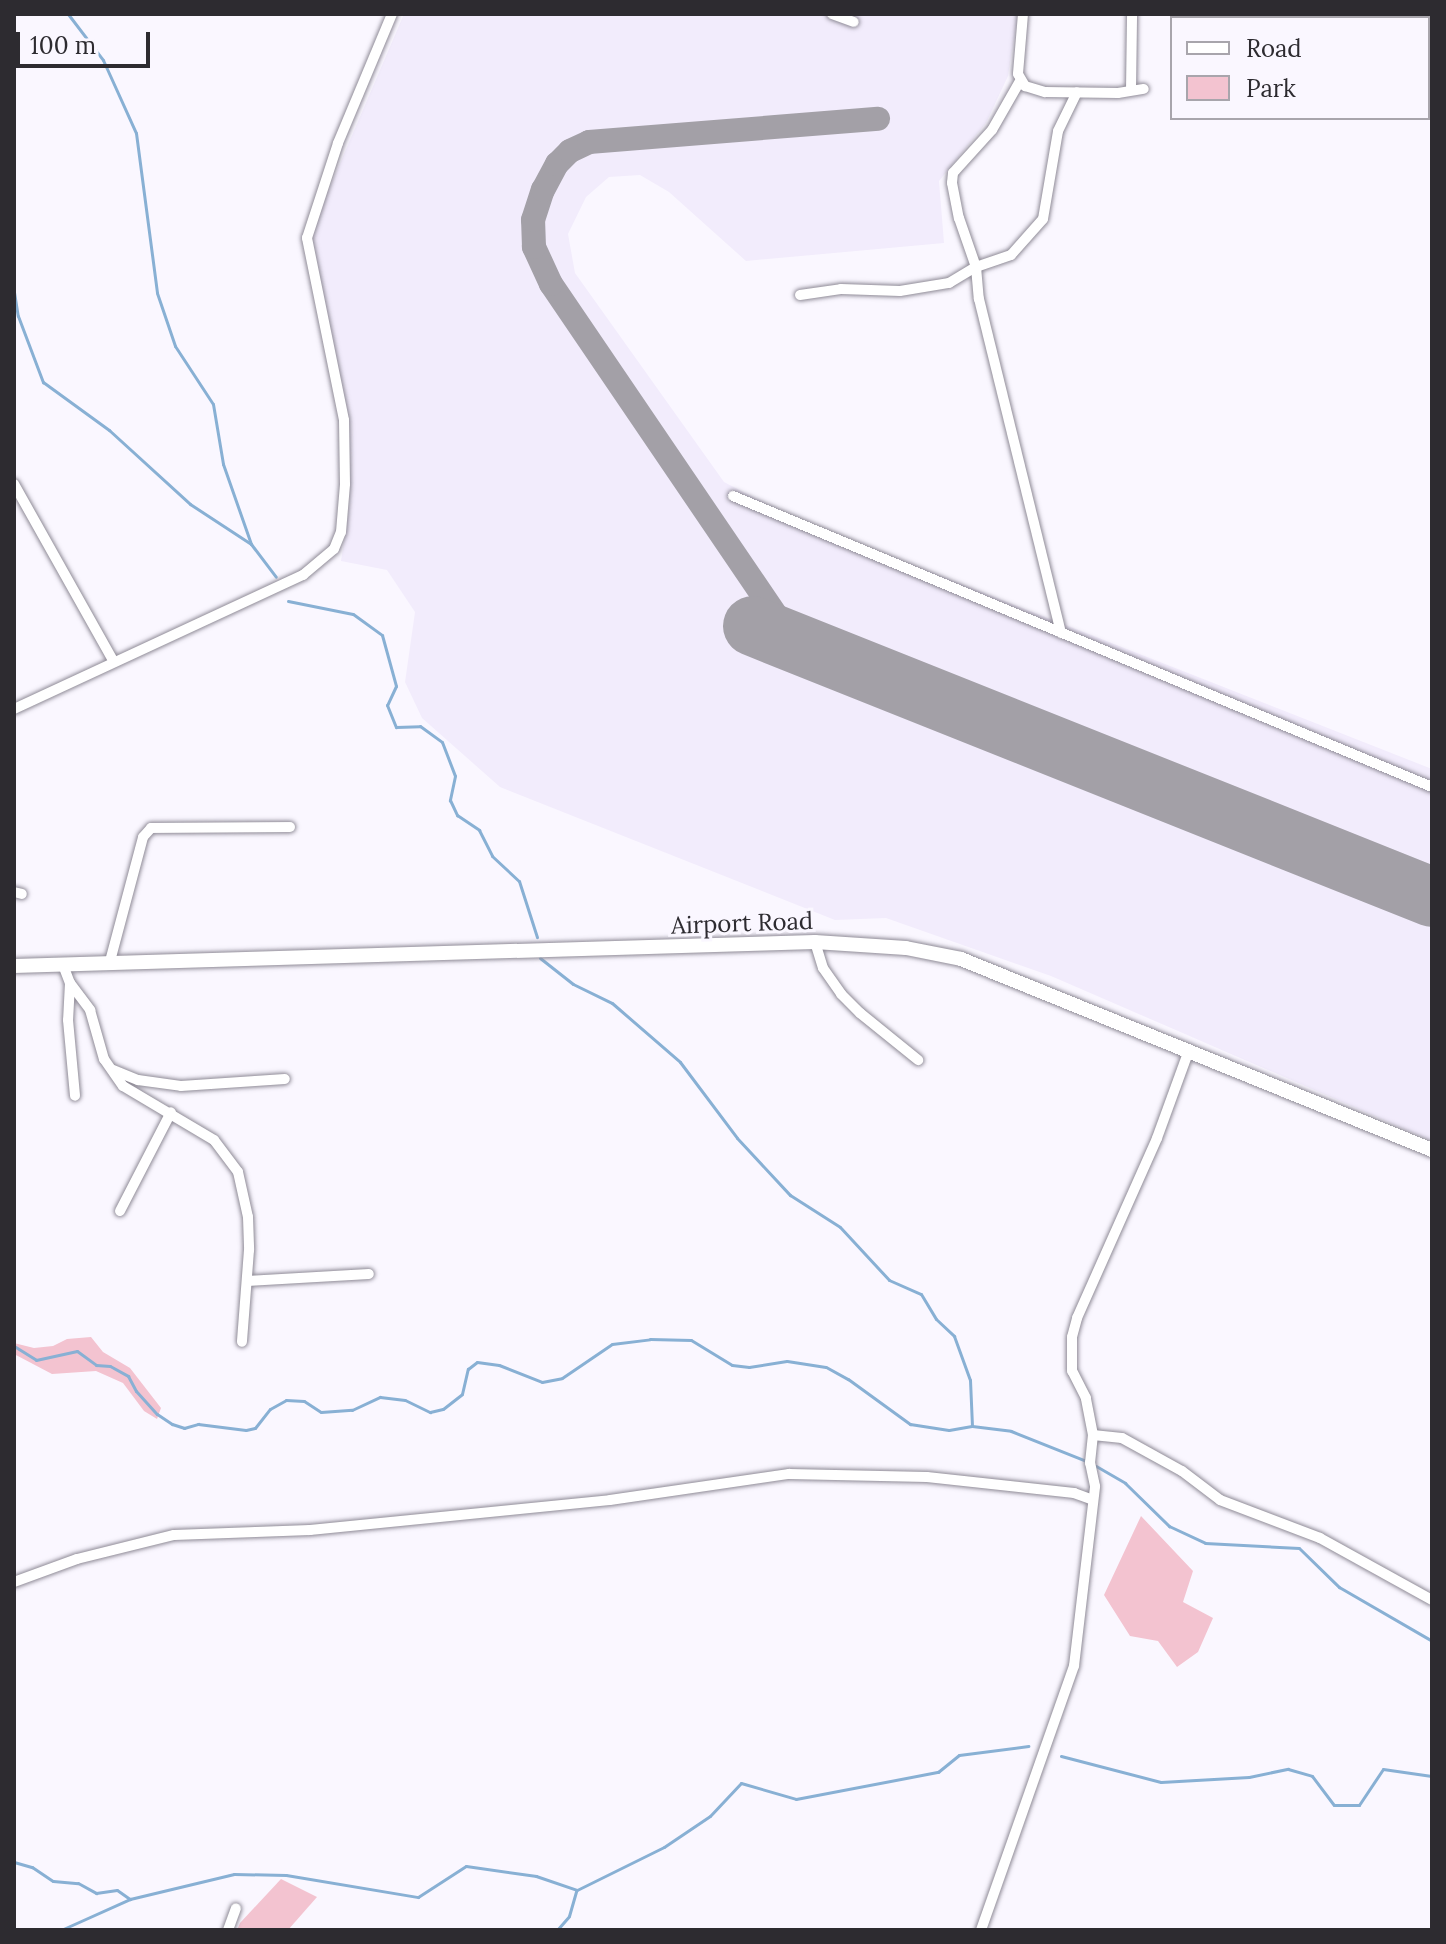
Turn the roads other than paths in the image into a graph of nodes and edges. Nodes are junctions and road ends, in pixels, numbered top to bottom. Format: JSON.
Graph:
{"nodes":[{"id":1,"x":392,"y":14,"type":"edge"},
{"id":2,"x":832,"y":14,"type":"edge"},
{"id":3,"x":1023,"y":14,"type":"edge"},
{"id":4,"x":1132,"y":14,"type":"edge"},
{"id":5,"x":854,"y":22,"type":"dead end"},
{"id":6,"x":1020,"y":81,"type":"junction"},
{"id":7,"x":1144,"y":89,"type":"dead end"},
{"id":8,"x":1131,"y":90,"type":"junction"},
{"id":9,"x":1077,"y":92,"type":"junction"},
{"id":10,"x":976,"y":267,"type":"junction"},
{"id":11,"x":800,"y":295,"type":"dead end"},
{"id":12,"x":14,"y":484,"type":"edge"},
{"id":13,"x":733,"y":496,"type":"dead end"},
{"id":14,"x":1061,"y":633,"type":"junction"},
{"id":15,"x":114,"y":662,"type":"junction"},
{"id":16,"x":14,"y":709,"type":"edge"},
{"id":17,"x":1432,"y":787,"type":"edge"},
{"id":18,"x":290,"y":827,"type":"dead end"},
{"id":19,"x":815,"y":942,"type":"junction"},
{"id":20,"x":63,"y":965,"type":"junction"},
{"id":21,"x":109,"y":965,"type":"junction"},
{"id":22,"x":14,"y":966,"type":"edge"},
{"id":23,"x":70,"y":983,"type":"junction"},
{"id":24,"x":1188,"y":1053,"type":"junction"},
{"id":25,"x":918,"y":1060,"type":"dead end"},
{"id":26,"x":112,"y":1070,"type":"junction"},
{"id":27,"x":285,"y":1079,"type":"dead end"},
{"id":28,"x":75,"y":1096,"type":"dead end"},
{"id":29,"x":171,"y":1112,"type":"junction"},
{"id":30,"x":1432,"y":1150,"type":"edge"},
{"id":31,"x":120,"y":1211,"type":"dead end"},
{"id":32,"x":369,"y":1274,"type":"dead end"},
{"id":33,"x":247,"y":1281,"type":"junction"},
{"id":34,"x":242,"y":1342,"type":"dead end"},
{"id":35,"x":1093,"y":1435,"type":"junction"},
{"id":36,"x":1093,"y":1500,"type":"junction"},
{"id":37,"x":14,"y":1582,"type":"edge"},
{"id":38,"x":1432,"y":1600,"type":"edge"},
{"id":39,"x":236,"y":1908,"type":"dead end"},
{"id":40,"x":228,"y":1930,"type":"edge"},
{"id":41,"x":981,"y":1930,"type":"edge"}],
"edges":[{"from":1,"to":15,"type":"street"},
{"from":2,"to":5,"type":"street"},
{"from":3,"to":6,"type":"street"},
{"from":4,"to":8,"type":"street"},
{"from":6,"to":9,"type":"street"},
{"from":6,"to":10,"type":"street"},
{"from":7,"to":8,"type":"street"},
{"from":8,"to":9,"type":"street"},
{"from":9,"to":10,"type":"street"},
{"from":10,"to":11,"type":"street"},
{"from":10,"to":14,"type":"street"},
{"from":12,"to":15,"type":"street"},
{"from":13,"to":14,"type":"street"},
{"from":14,"to":17,"type":"street"},
{"from":15,"to":16,"type":"street"},
{"from":18,"to":21,"type":"street"},
{"from":19,"to":21,"type":"street","name":"Airport Road"},
{"from":19,"to":24,"type":"street","name":"Airport Road"},
{"from":19,"to":25,"type":"street"},
{"from":20,"to":21,"type":"street","name":"Airport Road"},
{"from":20,"to":22,"type":"street","name":"Airport Road"},
{"from":20,"to":23,"type":"street"},
{"from":23,"to":26,"type":"street"},
{"from":23,"to":28,"type":"street"},
{"from":24,"to":30,"type":"street","name":"Airport Road"},
{"from":24,"to":35,"type":"street"},
{"from":26,"to":27,"type":"street"},
{"from":26,"to":29,"type":"street"},
{"from":29,"to":31,"type":"street"},
{"from":29,"to":33,"type":"street"},
{"from":32,"to":33,"type":"street"},
{"from":33,"to":34,"type":"street"},
{"from":35,"to":36,"type":"street"},
{"from":35,"to":38,"type":"street"},
{"from":36,"to":37,"type":"street"},
{"from":36,"to":41,"type":"street"},
{"from":39,"to":40,"type":"street"}]}
